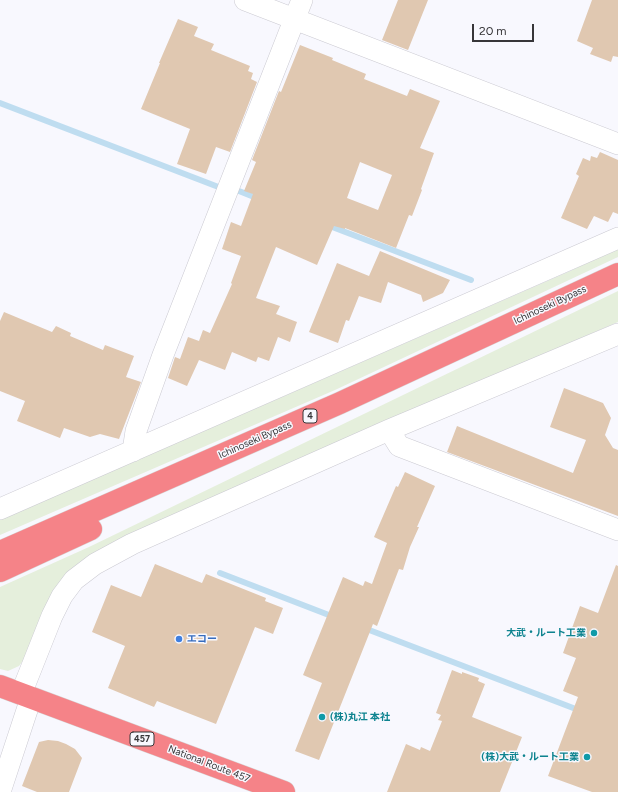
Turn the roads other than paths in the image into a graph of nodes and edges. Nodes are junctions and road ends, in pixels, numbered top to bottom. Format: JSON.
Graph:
{"nodes":[{"id":1,"x":246,"y":0,"type":"edge"},
{"id":2,"x":299,"y":10,"type":"edge"},
{"id":3,"x":618,"y":144,"type":"edge"},
{"id":4,"x":618,"y":238,"type":"edge"},
{"id":5,"x":618,"y":274,"type":"edge"},
{"id":6,"x":618,"y":334,"type":"edge"},
{"id":7,"x":340,"y":403,"type":"junction"},
{"id":8,"x":389,"y":430,"type":"junction"},
{"id":9,"x":133,"y":451,"type":"junction"},
{"id":10,"x":0,"y":509,"type":"edge"},
{"id":11,"x":618,"y":530,"type":"edge"},
{"id":12,"x":0,"y":552,"type":"edge"},
{"id":13,"x":0,"y":571,"type":"edge"},
{"id":14,"x":0,"y":686,"type":"edge"},
{"id":15,"x":26,"y":696,"type":"junction"},
{"id":16,"x":0,"y":792,"type":"edge"},
{"id":17,"x":284,"y":792,"type":"edge"}],
"edges":[{"from":1,"to":2,"type":"street"},
{"from":2,"to":3,"type":"street"},
{"from":2,"to":9,"type":"street"},
{"from":4,"to":9,"type":"street"},
{"from":5,"to":7,"type":"highway","name":"Ichinoseki Bypass","number":"4"},
{"from":6,"to":8,"type":"street"},
{"from":7,"to":12,"type":"highway","name":"Ichinoseki Bypass","number":"4"},
{"from":7,"to":13,"type":"highway"},
{"from":8,"to":11,"type":"street"},
{"from":8,"to":15,"type":"street"},
{"from":9,"to":10,"type":"street"},
{"from":14,"to":15,"type":"highway","name":"National Route 457","number":"457"},
{"from":15,"to":16,"type":"street"},
{"from":15,"to":17,"type":"highway","name":"National Route 457","number":"457"}]}
